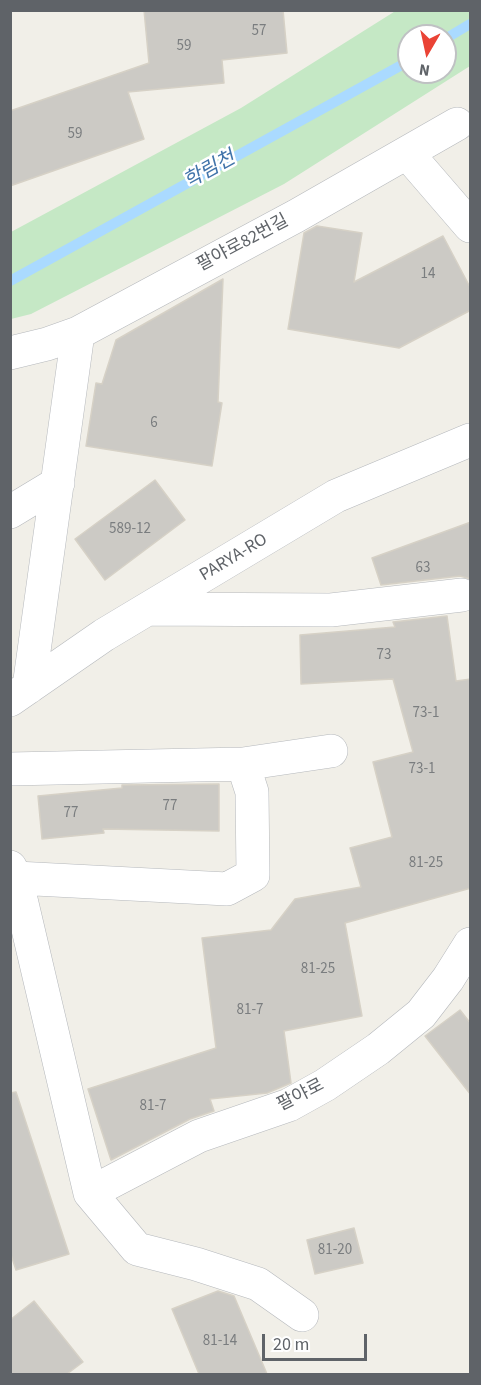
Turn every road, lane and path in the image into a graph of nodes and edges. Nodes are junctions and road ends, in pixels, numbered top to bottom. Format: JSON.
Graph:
{"nodes":[{"id":1,"x":457,"y":124,"type":"dead end"},
{"id":2,"x":407,"y":153,"type":"junction"},
{"id":3,"x":471,"y":226,"type":"edge"},
{"id":4,"x":78,"y":333,"type":"junction"},
{"id":5,"x":10,"y":353,"type":"edge"},
{"id":6,"x":471,"y":440,"type":"edge"},
{"id":7,"x":58,"y":483,"type":"junction"},
{"id":8,"x":10,"y":512,"type":"edge"},
{"id":9,"x":462,"y":595,"type":"dead end"},
{"id":10,"x":148,"y":609,"type":"junction"},
{"id":11,"x":20,"y":694,"type":"edge"},
{"id":12,"x":331,"y":751,"type":"dead end"},
{"id":13,"x":243,"y":764,"type":"junction"},
{"id":14,"x":10,"y":769,"type":"edge"},
{"id":15,"x":13,"y":873,"type":"edge"},
{"id":16,"x":471,"y":944,"type":"edge"},
{"id":17,"x":90,"y":1193,"type":"junction"},
{"id":18,"x":302,"y":1315,"type":"dead end"}],
"edges":[{"from":1,"to":2,"type":"street","name":"팔야로82번길"},
{"from":2,"to":3,"type":"street"},
{"from":2,"to":4,"type":"street","name":"팔야로82번길"},
{"from":4,"to":5,"type":"street","name":"팔야로82번길"},
{"from":4,"to":7,"type":"street"},
{"from":6,"to":10,"type":"street","name":"PARYA-RO"},
{"from":7,"to":8,"type":"street"},
{"from":7,"to":11,"type":"street"},
{"from":9,"to":10,"type":"street"},
{"from":10,"to":11,"type":"street","name":"PARYA-RO"},
{"from":12,"to":13,"type":"street"},
{"from":13,"to":14,"type":"street"},
{"from":13,"to":15,"type":"street"},
{"from":15,"to":17,"type":"street"},
{"from":16,"to":17,"type":"street","name":"팔야로"},
{"from":17,"to":18,"type":"street"}]}
